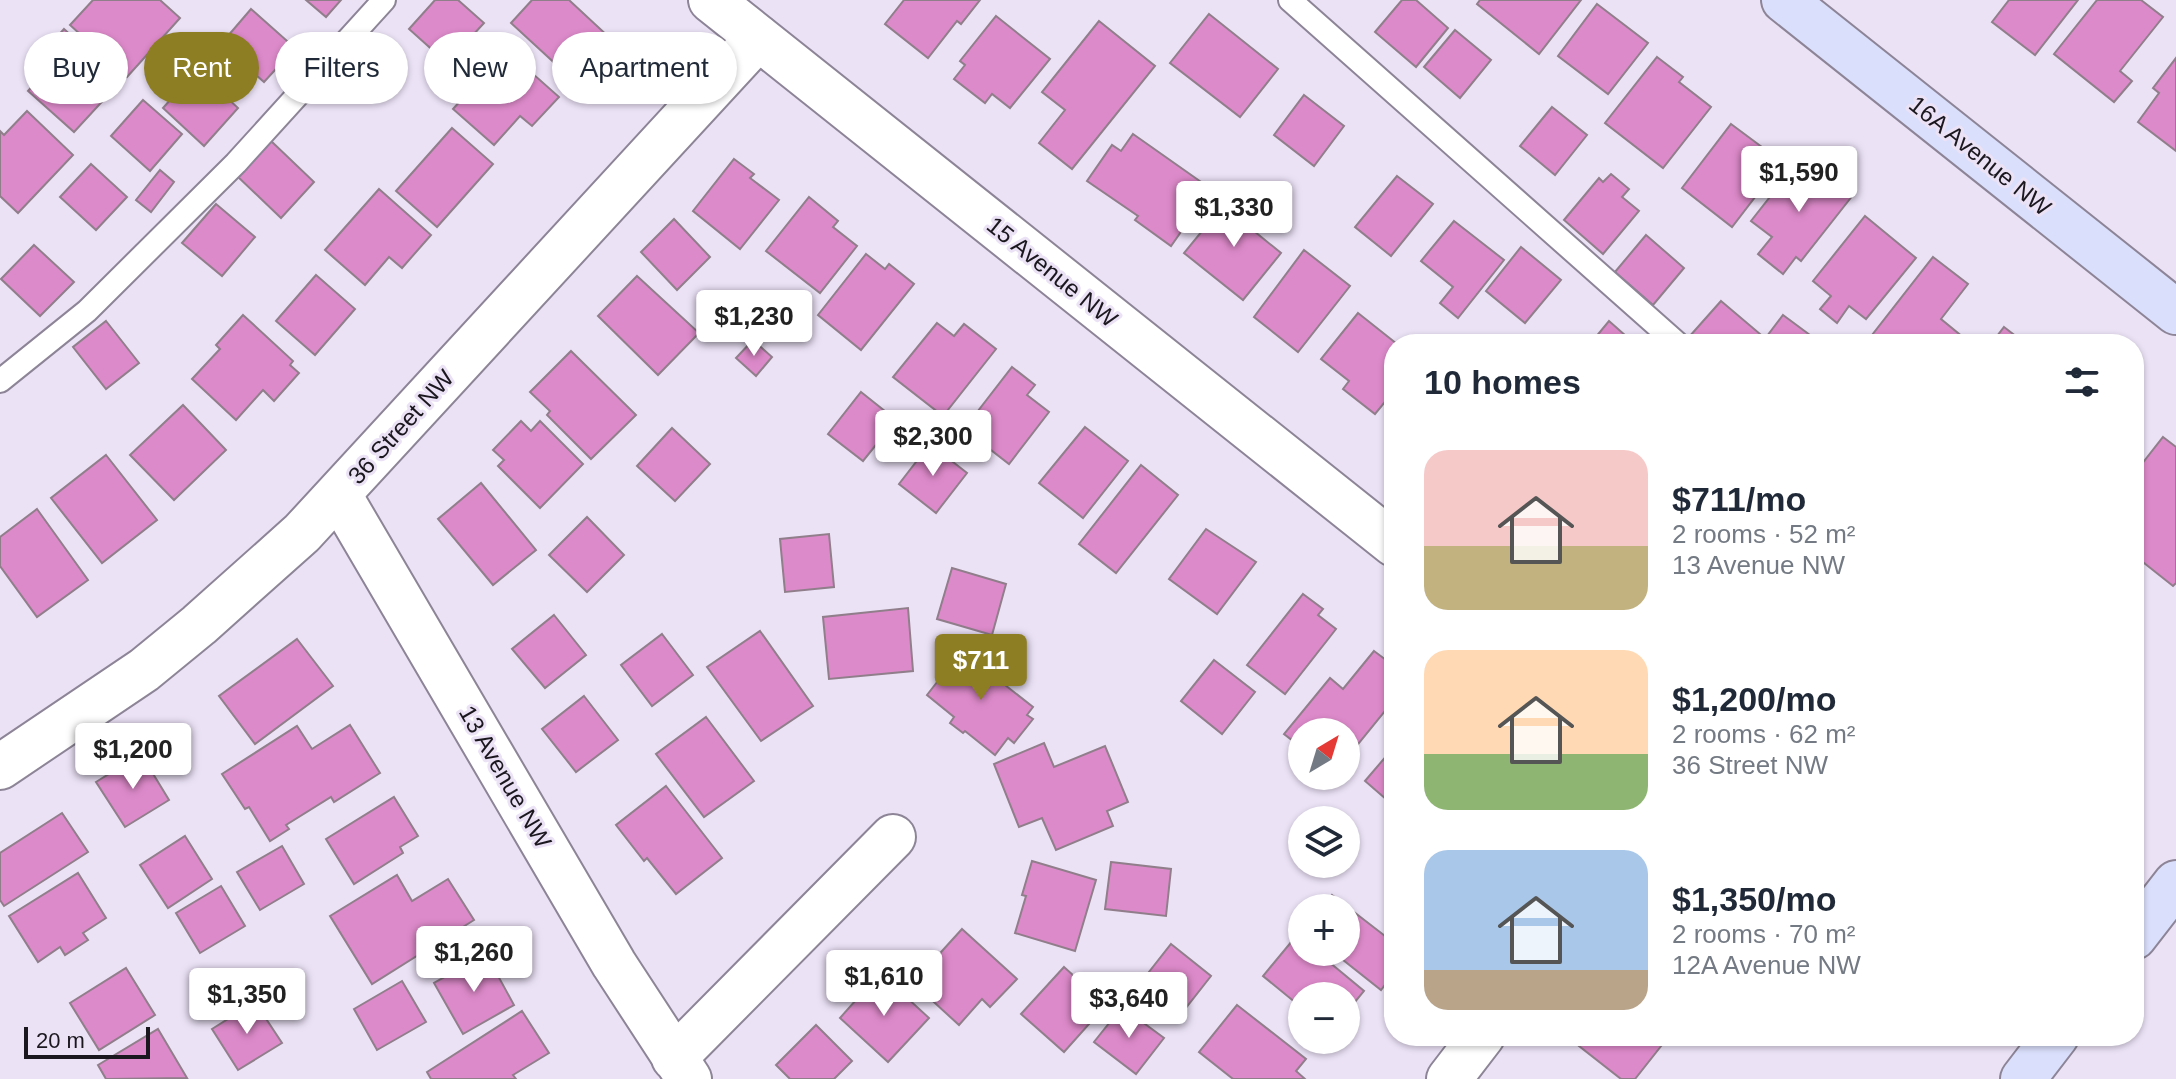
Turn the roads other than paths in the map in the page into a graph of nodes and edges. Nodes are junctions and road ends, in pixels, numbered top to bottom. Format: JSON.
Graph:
{"nodes":[{"id":1,"x":384,"y":0,"type":"edge"},
{"id":2,"x":711,"y":0,"type":"edge"},
{"id":3,"x":1290,"y":0,"type":"edge"},
{"id":4,"x":1784,"y":0,"type":"edge"},
{"id":5,"x":758,"y":38,"type":"junction"},
{"id":6,"x":2176,"y":312,"type":"edge"},
{"id":7,"x":1667,"y":334,"type":"edge"},
{"id":8,"x":0,"y":381,"type":"edge"},
{"id":9,"x":339,"y":495,"type":"junction"},
{"id":10,"x":1384,"y":536,"type":"edge"},
{"id":11,"x":0,"y":767,"type":"edge"},
{"id":12,"x":893,"y":837,"type":"dead end"},
{"id":13,"x":2176,"y":883,"type":"edge"},
{"id":14,"x":2144,"y":924,"type":"edge"},
{"id":15,"x":1474,"y":1046,"type":"edge"},
{"id":16,"x":2048,"y":1046,"type":"edge"},
{"id":17,"x":681,"y":1068,"type":"edge"},
{"id":18,"x":1449,"y":1079,"type":"edge"},
{"id":19,"x":2023,"y":1079,"type":"edge"}],
"edges":[{"from":1,"to":8,"type":"lane"},
{"from":2,"to":5,"type":"street","name":"15 Avenue NW"},
{"from":3,"to":7,"type":"lane"},
{"from":4,"to":6,"type":"street","name":"16A Avenue NW"},
{"from":5,"to":9,"type":"street","name":"36 Street NW"},
{"from":5,"to":10,"type":"street","name":"15 Avenue NW"},
{"from":9,"to":11,"type":"street","name":"36 Street NW"},
{"from":9,"to":17,"type":"street","name":"13 Avenue NW"},
{"from":12,"to":17,"type":"street","name":"13 Avenue NW"},
{"from":13,"to":14,"type":"street"},
{"from":15,"to":18,"type":"street"},
{"from":16,"to":19,"type":"street"}]}
